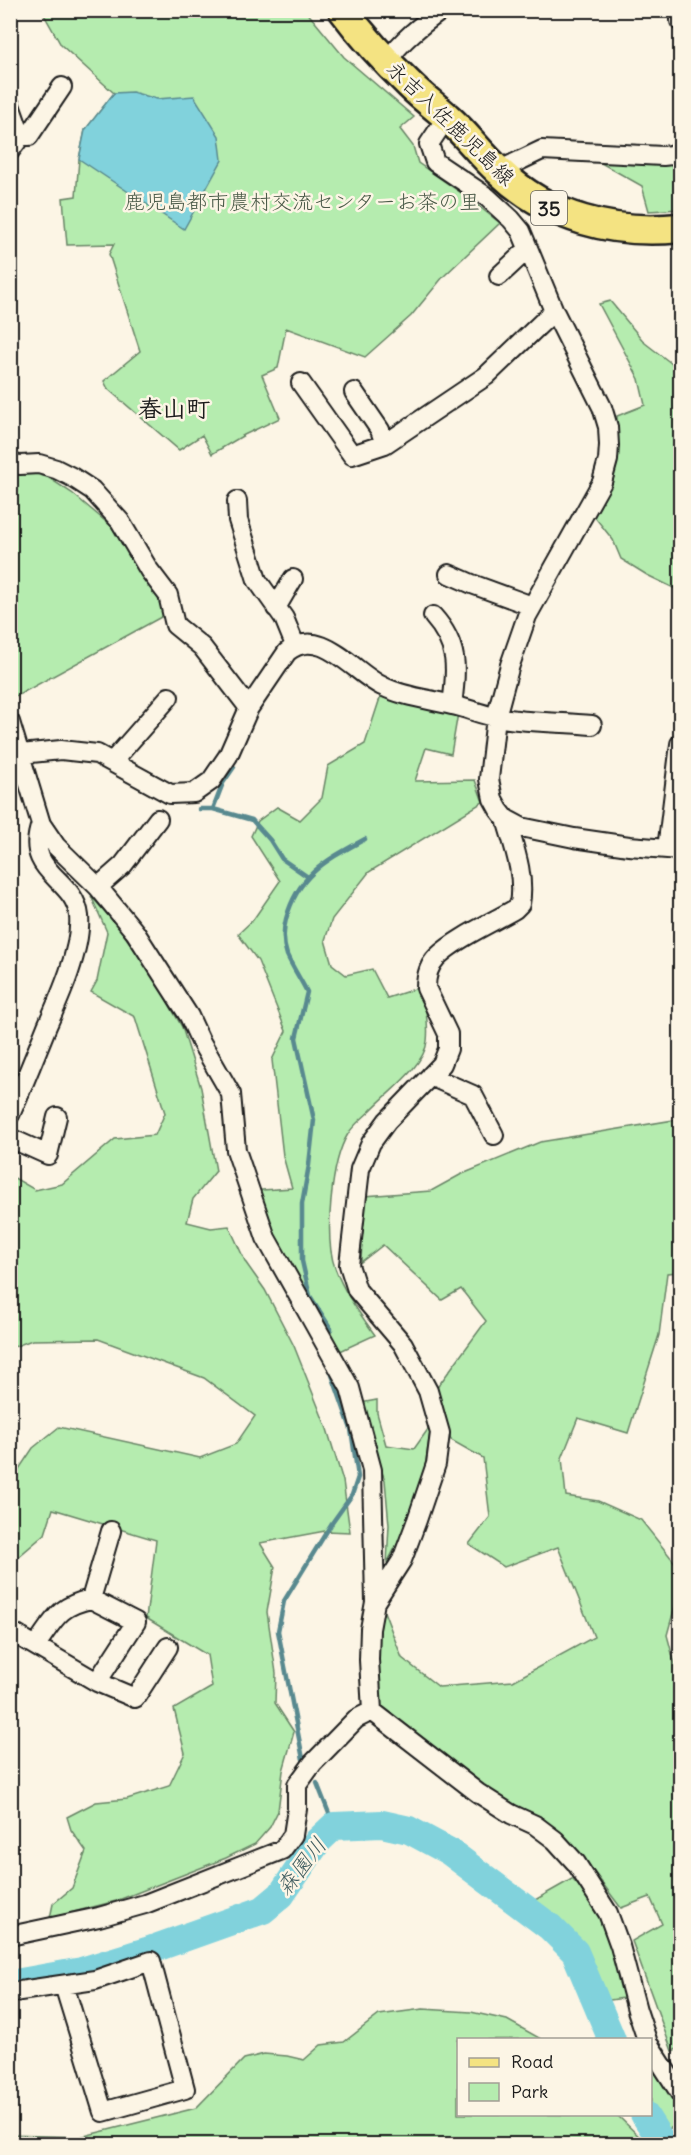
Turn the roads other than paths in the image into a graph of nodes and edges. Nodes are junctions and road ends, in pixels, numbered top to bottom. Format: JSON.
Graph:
{"nodes":[{"id":1,"x":343,"y":10,"type":"edge"},
{"id":2,"x":442,"y":10,"type":"edge"},
{"id":3,"x":680,"y":10,"type":"edge"},
{"id":4,"x":681,"y":21,"type":"edge"},
{"id":5,"x":387,"y":61,"type":"junction"},
{"id":6,"x":62,"y":87,"type":"dead end"},
{"id":7,"x":10,"y":105,"type":"edge"},
{"id":8,"x":450,"y":119,"type":"junction"},
{"id":9,"x":21,"y":136,"type":"junction"},
{"id":10,"x":10,"y":151,"type":"edge"},
{"id":11,"x":681,"y":154,"type":"edge"},
{"id":12,"x":498,"y":171,"type":"junction"},
{"id":13,"x":681,"y":228,"type":"edge"},
{"id":14,"x":528,"y":249,"type":"junction"},
{"id":15,"x":500,"y":276,"type":"dead end"},
{"id":16,"x":554,"y":311,"type":"junction"},
{"id":17,"x":300,"y":382,"type":"dead end"},
{"id":18,"x":354,"y":392,"type":"dead end"},
{"id":19,"x":385,"y":444,"type":"junction"},
{"id":20,"x":10,"y":463,"type":"edge"},
{"id":21,"x":237,"y":501,"type":"dead end"},
{"id":22,"x":449,"y":574,"type":"dead end"},
{"id":23,"x":293,"y":579,"type":"dead end"},
{"id":24,"x":532,"y":606,"type":"junction"},
{"id":25,"x":276,"y":608,"type":"junction"},
{"id":26,"x":433,"y":616,"type":"dead end"},
{"id":27,"x":295,"y":645,"type":"junction"},
{"id":28,"x":169,"y":697,"type":"dead end"},
{"id":29,"x":452,"y":705,"type":"junction"},
{"id":30,"x":249,"y":708,"type":"junction"},
{"id":31,"x":496,"y":717,"type":"junction"},
{"id":32,"x":10,"y":722,"type":"edge"},
{"id":33,"x":592,"y":725,"type":"dead end"},
{"id":34,"x":681,"y":744,"type":"edge"},
{"id":35,"x":16,"y":756,"type":"edge"},
{"id":36,"x":112,"y":762,"type":"junction"},
{"id":37,"x":158,"y":819,"type":"dead end"},
{"id":38,"x":506,"y":819,"type":"junction"},
{"id":39,"x":41,"y":824,"type":"junction"},
{"id":40,"x":674,"y":850,"type":"edge"},
{"id":41,"x":98,"y":887,"type":"junction"},
{"id":42,"x":430,"y":1076,"type":"junction"},
{"id":43,"x":10,"y":1115,"type":"edge"},
{"id":44,"x":57,"y":1117,"type":"dead end"},
{"id":45,"x":494,"y":1135,"type":"dead end"},
{"id":46,"x":10,"y":1138,"type":"edge"},
{"id":47,"x":111,"y":1531,"type":"dead end"},
{"id":48,"x":91,"y":1599,"type":"junction"},
{"id":49,"x":375,"y":1602,"type":"junction"},
{"id":50,"x":10,"y":1631,"type":"edge"},
{"id":51,"x":36,"y":1645,"type":"junction"},
{"id":52,"x":168,"y":1647,"type":"dead end"},
{"id":53,"x":97,"y":1682,"type":"junction"},
{"id":54,"x":372,"y":1711,"type":"junction"},
{"id":55,"x":10,"y":1936,"type":"edge"},
{"id":56,"x":64,"y":1985,"type":"junction"},
{"id":57,"x":10,"y":1994,"type":"edge"},
{"id":58,"x":646,"y":2038,"type":"edge"},
{"id":59,"x":652,"y":2048,"type":"edge"},
{"id":60,"x":681,"y":2093,"type":"edge"}],
"edges":[{"from":1,"to":5,"type":"main road","name":"永吉入佐鹿児島線","number":"35"},
{"from":2,"to":5,"type":"street"},
{"from":3,"to":4,"type":"street"},
{"from":5,"to":8,"type":"main road","name":"永吉入佐鹿児島線","number":"35"},
{"from":6,"to":9,"type":"street"},
{"from":7,"to":9,"type":"street"},
{"from":8,"to":12,"type":"main road","name":"永吉入佐鹿児島線","number":"35"},
{"from":8,"to":14,"type":"street"},
{"from":9,"to":10,"type":"street"},
{"from":11,"to":12,"type":"street"},
{"from":12,"to":13,"type":"main road","name":"永吉入佐鹿児島線","number":"35"},
{"from":14,"to":15,"type":"street"},
{"from":14,"to":16,"type":"street"},
{"from":16,"to":19,"type":"street"},
{"from":16,"to":24,"type":"street"},
{"from":17,"to":19,"type":"street"},
{"from":18,"to":19,"type":"street"},
{"from":20,"to":30,"type":"street"},
{"from":21,"to":25,"type":"street"},
{"from":22,"to":24,"type":"street"},
{"from":23,"to":25,"type":"street"},
{"from":24,"to":31,"type":"street"},
{"from":25,"to":27,"type":"street"},
{"from":26,"to":29,"type":"street"},
{"from":27,"to":29,"type":"street"},
{"from":27,"to":30,"type":"street"},
{"from":28,"to":36,"type":"street"},
{"from":29,"to":31,"type":"street"},
{"from":30,"to":36,"type":"street"},
{"from":31,"to":33,"type":"street"},
{"from":31,"to":38,"type":"street"},
{"from":32,"to":35,"type":"street"},
{"from":34,"to":40,"type":"street"},
{"from":35,"to":36,"type":"street"},
{"from":35,"to":39,"type":"street"},
{"from":37,"to":41,"type":"street"},
{"from":38,"to":40,"type":"street"},
{"from":38,"to":42,"type":"street"},
{"from":39,"to":41,"type":"street"},
{"from":39,"to":43,"type":"street"},
{"from":41,"to":49,"type":"street"},
{"from":42,"to":45,"type":"street"},
{"from":42,"to":49,"type":"street"},
{"from":44,"to":46,"type":"street"},
{"from":47,"to":48,"type":"street"},
{"from":48,"to":51,"type":"street"},
{"from":48,"to":53,"type":"street"},
{"from":49,"to":54,"type":"street"},
{"from":50,"to":51,"type":"street"},
{"from":51,"to":53,"type":"street"},
{"from":52,"to":53,"type":"street"},
{"from":54,"to":55,"type":"street"},
{"from":54,"to":58,"type":"street"},
{"from":56,"to":56,"type":"street"},
{"from":56,"to":57,"type":"street"},
{"from":59,"to":60,"type":"street"}]}
